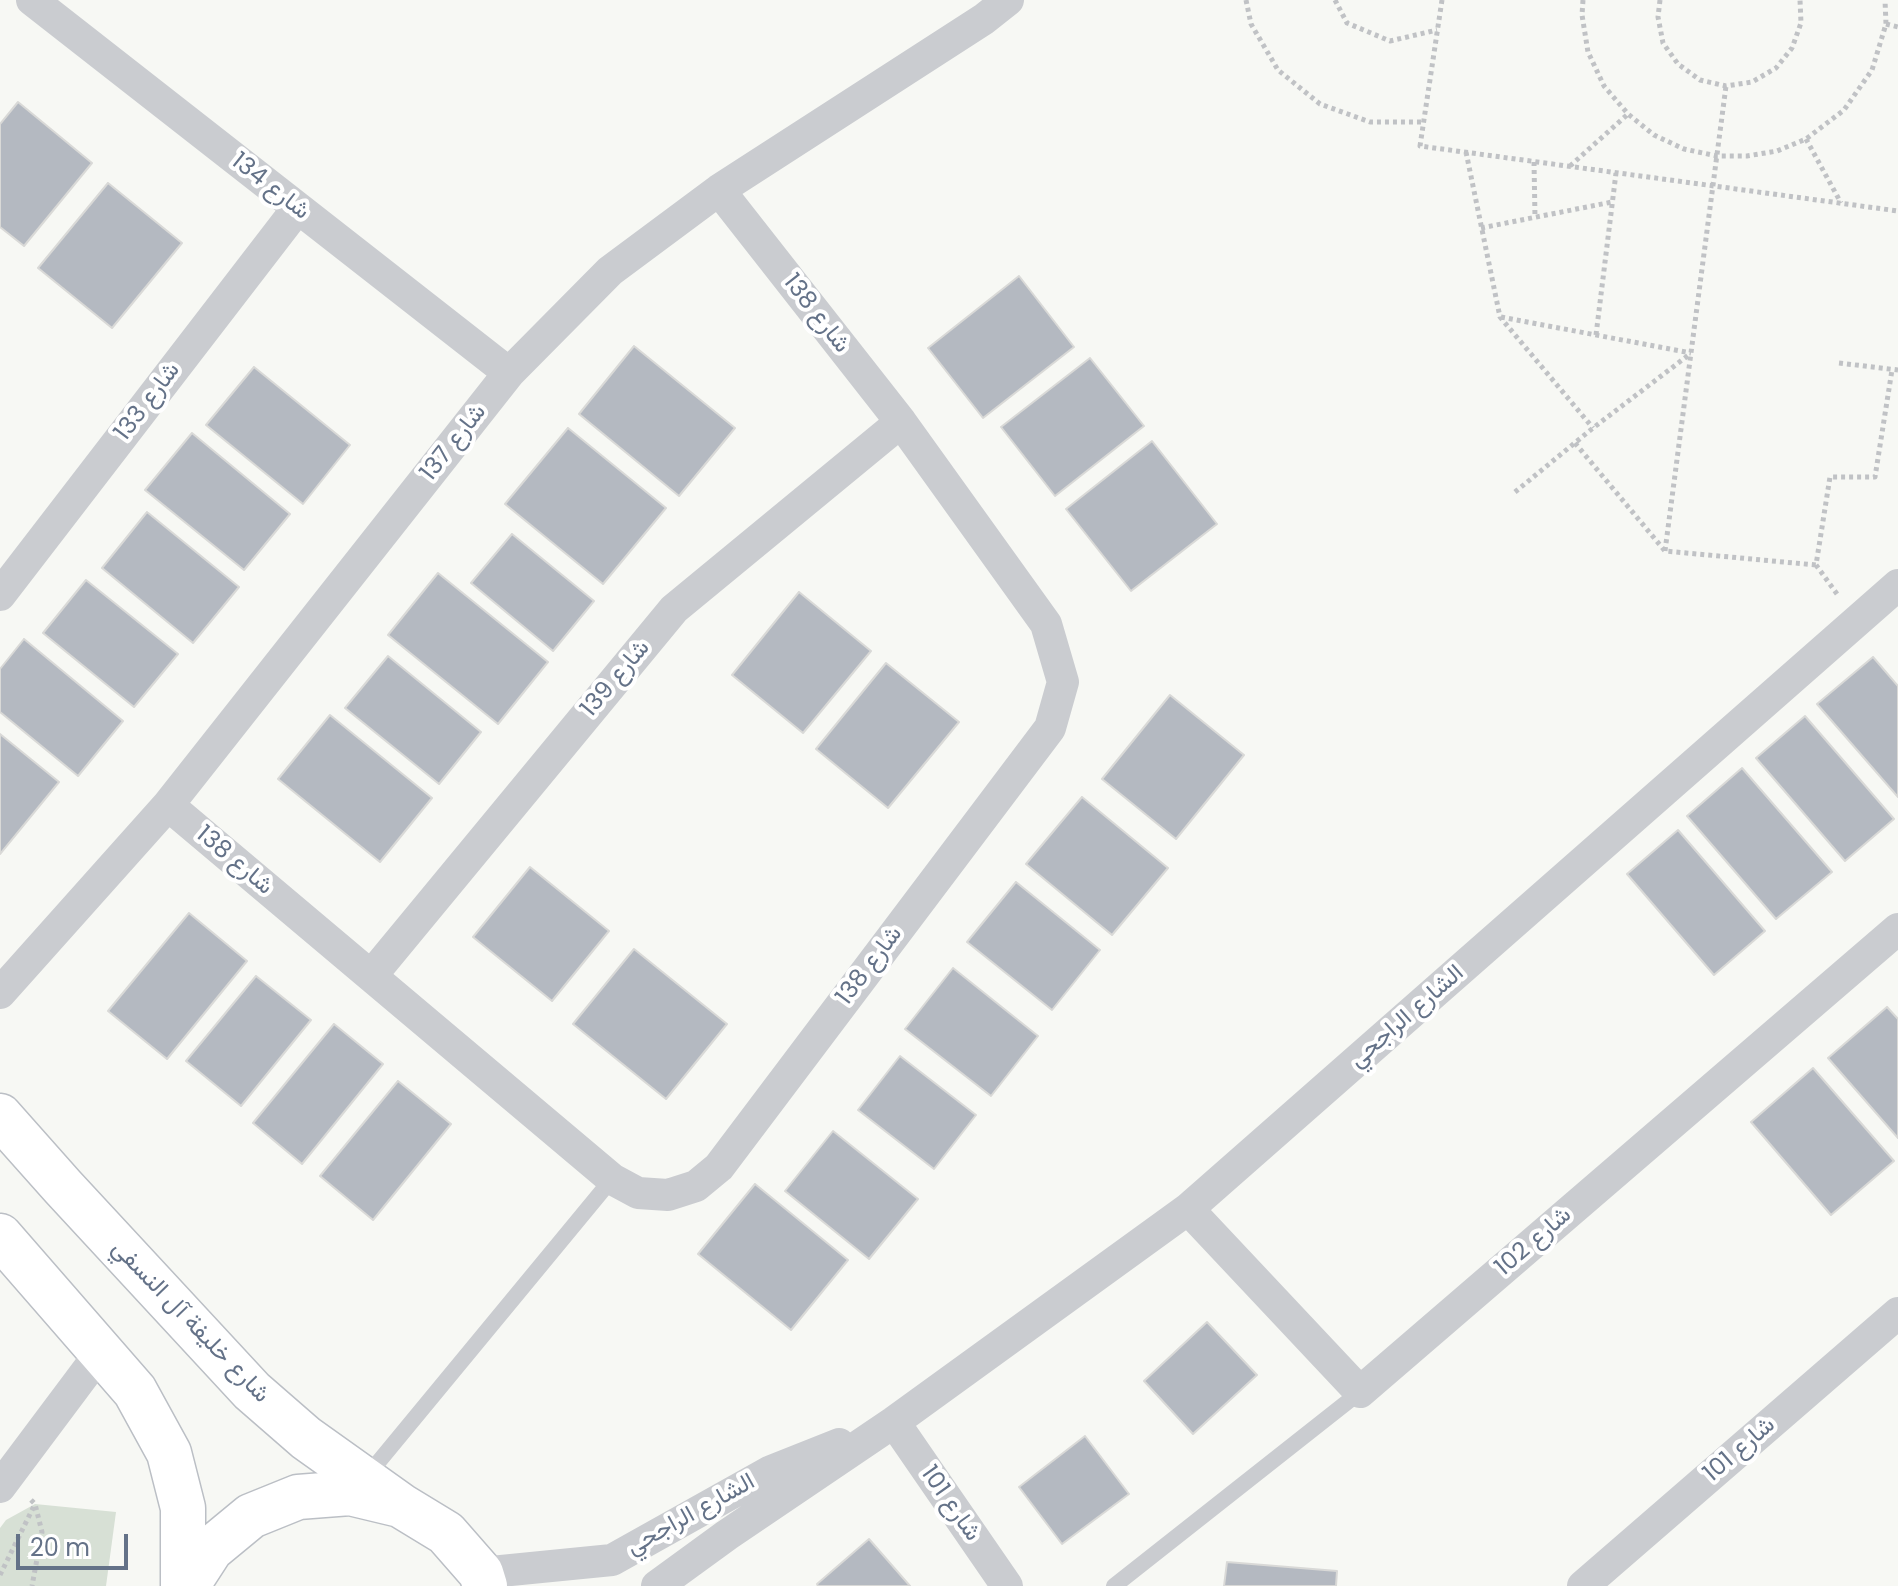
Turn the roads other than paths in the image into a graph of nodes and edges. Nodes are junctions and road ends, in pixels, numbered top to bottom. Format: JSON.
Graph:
{"nodes":[{"id":1,"x":32,"y":0,"type":"edge"},
{"id":2,"x":1008,"y":0,"type":"edge"},
{"id":3,"x":719,"y":190,"type":"junction"},
{"id":4,"x":297,"y":209,"type":"junction"},
{"id":5,"x":509,"y":373,"type":"junction"},
{"id":6,"x":901,"y":422,"type":"junction"},
{"id":7,"x":1898,"y":585,"type":"edge"},
{"id":8,"x":0,"y":595,"type":"edge"},
{"id":9,"x":168,"y":805,"type":"junction"},
{"id":10,"x":1898,"y":929,"type":"edge"},
{"id":11,"x":371,"y":976,"type":"junction"},
{"id":12,"x":0,"y":993,"type":"edge"},
{"id":13,"x":0,"y":1116,"type":"edge"},
{"id":14,"x":612,"y":1179,"type":"junction"},
{"id":15,"x":1188,"y":1209,"type":"junction"},
{"id":16,"x":0,"y":1236,"type":"edge"},
{"id":17,"x":1898,"y":1313,"type":"edge"},
{"id":18,"x":101,"y":1352,"type":"junction"},
{"id":19,"x":1360,"y":1392,"type":"junction"},
{"id":20,"x":894,"y":1422,"type":"junction"},
{"id":21,"x":364,"y":1480,"type":"junction"},
{"id":22,"x":0,"y":1487,"type":"edge"},
{"id":23,"x":400,"y":1505,"type":"junction"},
{"id":24,"x":483,"y":1580,"type":"edge"},
{"id":25,"x":185,"y":1586,"type":"edge"},
{"id":26,"x":657,"y":1586,"type":"edge"},
{"id":27,"x":1007,"y":1586,"type":"edge"},
{"id":28,"x":1114,"y":1586,"type":"edge"},
{"id":29,"x":1583,"y":1586,"type":"edge"}],
"edges":[{"from":1,"to":4,"type":"street","name":"شارع 134"},
{"from":2,"to":3,"type":"street","name":"شارع 137"},
{"from":3,"to":5,"type":"street","name":"شارع 137"},
{"from":3,"to":6,"type":"street","name":"شارع 138"},
{"from":4,"to":5,"type":"street","name":"شارع 134"},
{"from":4,"to":8,"type":"street","name":"شارع 133"},
{"from":5,"to":9,"type":"street","name":"شارع 137"},
{"from":6,"to":11,"type":"street","name":"شارع 139"},
{"from":6,"to":14,"type":"street","name":"شارع 138"},
{"from":7,"to":15,"type":"street","name":"الشارع الراجحي"},
{"from":9,"to":11,"type":"street","name":"شارع 138"},
{"from":9,"to":12,"type":"street","name":"شارع 137"},
{"from":10,"to":19,"type":"street","name":"شارع 102"},
{"from":11,"to":14,"type":"street","name":"شارع 138"},
{"from":13,"to":21,"type":"street","name":"شارع خليفة آل النسفي"},
{"from":14,"to":21,"type":"lane"},
{"from":15,"to":19,"type":"street"},
{"from":15,"to":20,"type":"street","name":"الشارع الراجحي"},
{"from":16,"to":18,"type":"street"},
{"from":17,"to":29,"type":"street","name":"شارع 101"},
{"from":18,"to":22,"type":"street"},
{"from":18,"to":25,"type":"street"},
{"from":19,"to":28,"type":"lane"},
{"from":20,"to":24,"type":"street","name":"الشارع الراجحي"},
{"from":20,"to":26,"type":"street","name":"الشارع الراجحي"},
{"from":20,"to":27,"type":"street","name":"شارع 101"},
{"from":21,"to":23,"type":"street","name":"شارع خليفة آل النسفي"},
{"from":23,"to":24,"type":"street"},
{"from":23,"to":25,"type":"street"}]}
